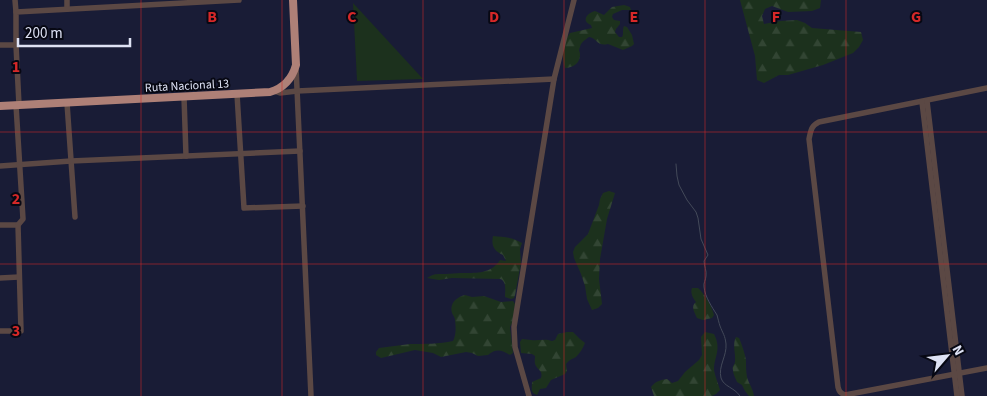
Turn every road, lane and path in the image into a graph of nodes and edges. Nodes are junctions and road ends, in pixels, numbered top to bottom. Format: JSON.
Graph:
{"nodes":[{"id":1,"x":15,"y":0,"type":"edge"},
{"id":2,"x":67,"y":0,"type":"edge"},
{"id":3,"x":215,"y":0,"type":"edge"},
{"id":4,"x":239,"y":0,"type":"edge"},
{"id":5,"x":293,"y":0,"type":"edge"},
{"id":6,"x":574,"y":0,"type":"edge"},
{"id":7,"x":141,"y":2,"type":"edge"},
{"id":8,"x":67,"y":9,"type":"junction"},
{"id":9,"x":16,"y":12,"type":"junction"},
{"id":10,"x":0,"y":45,"type":"edge"},
{"id":11,"x":16,"y":45,"type":"junction"},
{"id":12,"x":296,"y":65,"type":"junction"},
{"id":13,"x":554,"y":78,"type":"junction"},
{"id":14,"x":987,"y":88,"type":"edge"},
{"id":15,"x":274,"y":91,"type":"junction"},
{"id":16,"x":297,"y":91,"type":"junction"},
{"id":17,"x":237,"y":94,"type":"junction"},
{"id":18,"x":184,"y":97,"type":"junction"},
{"id":19,"x":924,"y":102,"type":"junction"},
{"id":20,"x":67,"y":103,"type":"junction"},
{"id":21,"x":18,"y":105,"type":"junction"},
{"id":22,"x":0,"y":106,"type":"edge"},
{"id":23,"x":300,"y":151,"type":"junction"},
{"id":24,"x":241,"y":154,"type":"junction"},
{"id":25,"x":186,"y":156,"type":"junction"},
{"id":26,"x":71,"y":161,"type":"junction"},
{"id":27,"x":19,"y":164,"type":"junction"},
{"id":28,"x":0,"y":166,"type":"edge"},
{"id":29,"x":303,"y":206,"type":"junction"},
{"id":30,"x":74,"y":217,"type":"dead end"},
{"id":31,"x":0,"y":225,"type":"edge"},
{"id":32,"x":18,"y":225,"type":"junction"},
{"id":33,"x":19,"y":277,"type":"junction"},
{"id":34,"x":0,"y":278,"type":"edge"},
{"id":35,"x":0,"y":331,"type":"edge"},
{"id":36,"x":987,"y":368,"type":"edge"},
{"id":37,"x":957,"y":373,"type":"junction"},
{"id":38,"x":311,"y":396,"type":"edge"},
{"id":39,"x":529,"y":396,"type":"edge"},
{"id":40,"x":957,"y":396,"type":"edge"},
{"id":41,"x":962,"y":396,"type":"edge"}],
"edges":[{"from":1,"to":9,"type":"street"},
{"from":2,"to":8,"type":"street"},
{"from":3,"to":4,"type":"street"},
{"from":3,"to":7,"type":"street"},
{"from":5,"to":12,"type":"highway"},
{"from":6,"to":13,"type":"street"},
{"from":7,"to":8,"type":"street"},
{"from":8,"to":9,"type":"street"},
{"from":9,"to":11,"type":"street"},
{"from":10,"to":11,"type":"street"},
{"from":11,"to":21,"type":"street"},
{"from":12,"to":15,"type":"highway"},
{"from":12,"to":16,"type":"street"},
{"from":13,"to":16,"type":"street"},
{"from":13,"to":39,"type":"street"},
{"from":14,"to":19,"type":"street"},
{"from":15,"to":16,"type":"street"},
{"from":15,"to":17,"type":"highway","name":"Ruta Nacional 13"},
{"from":16,"to":23,"type":"street"},
{"from":17,"to":18,"type":"highway","name":"Ruta Nacional 13"},
{"from":17,"to":24,"type":"street"},
{"from":18,"to":20,"type":"highway","name":"Ruta Nacional 13"},
{"from":18,"to":25,"type":"street"},
{"from":19,"to":37,"type":"street"},
{"from":19,"to":37,"type":"street"},
{"from":20,"to":21,"type":"highway","name":"Ruta Nacional 13"},
{"from":20,"to":26,"type":"street"},
{"from":21,"to":22,"type":"highway","name":"Ruta Nacional 13"},
{"from":21,"to":27,"type":"street"},
{"from":23,"to":24,"type":"street"},
{"from":23,"to":29,"type":"street"},
{"from":24,"to":25,"type":"street"},
{"from":24,"to":29,"type":"street"},
{"from":25,"to":26,"type":"street"},
{"from":26,"to":27,"type":"street"},
{"from":26,"to":30,"type":"street"},
{"from":27,"to":28,"type":"street"},
{"from":27,"to":32,"type":"street"},
{"from":29,"to":38,"type":"street"},
{"from":31,"to":32,"type":"street"},
{"from":32,"to":33,"type":"street"},
{"from":33,"to":34,"type":"street"},
{"from":33,"to":35,"type":"street"},
{"from":36,"to":37,"type":"street"},
{"from":37,"to":40,"type":"street"},
{"from":37,"to":41,"type":"street"}]}
